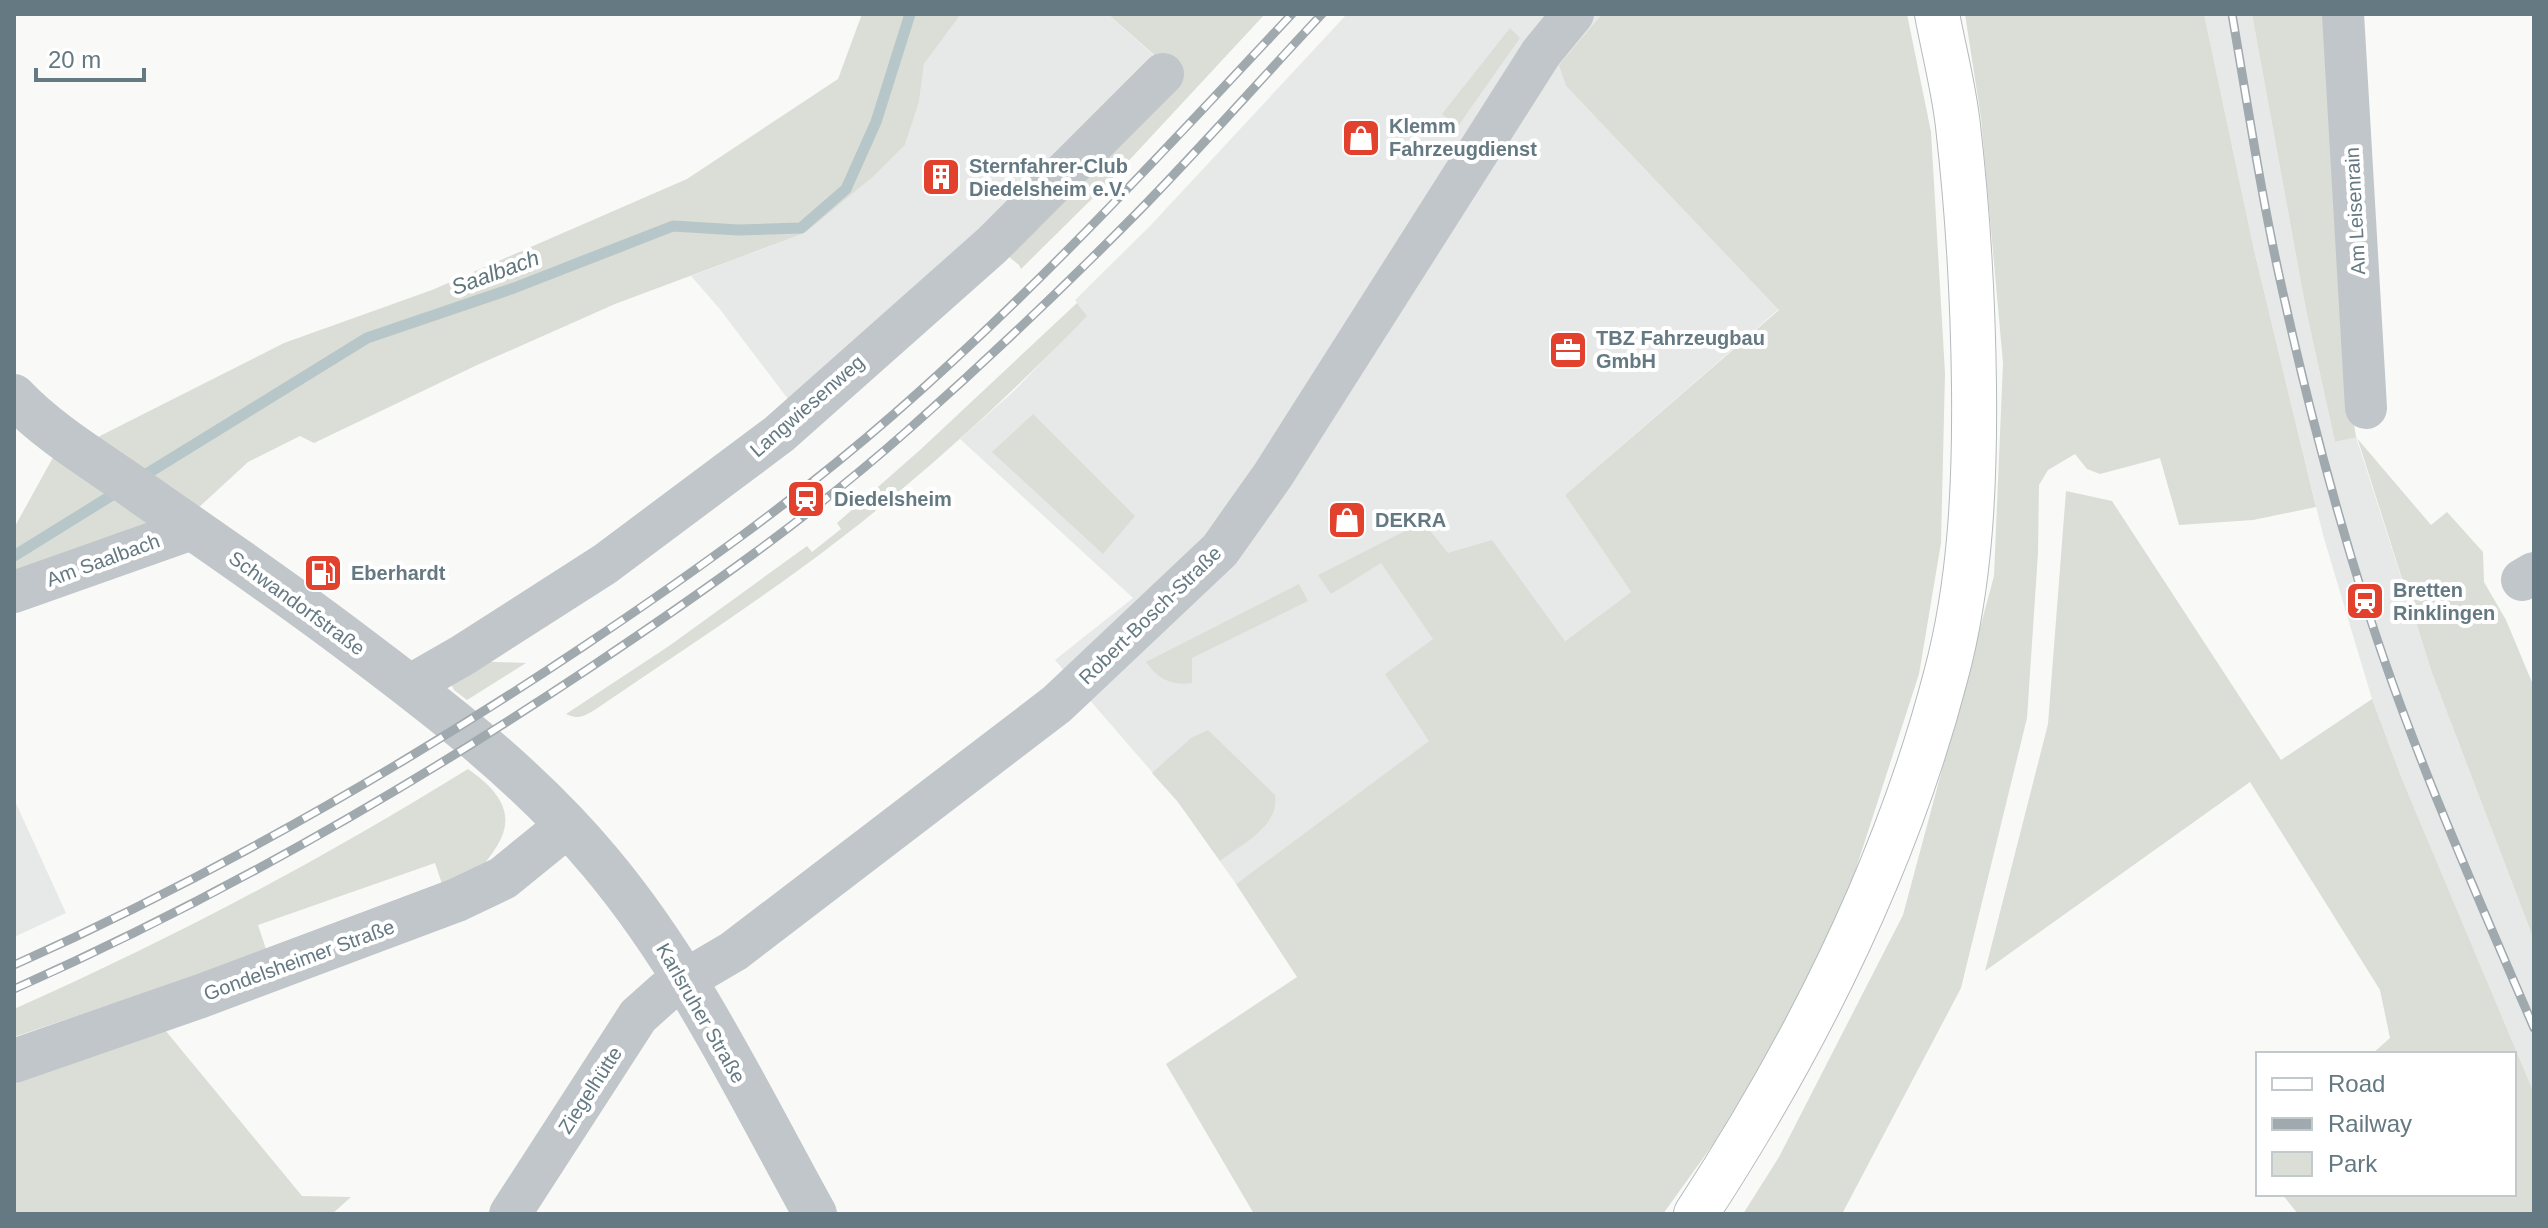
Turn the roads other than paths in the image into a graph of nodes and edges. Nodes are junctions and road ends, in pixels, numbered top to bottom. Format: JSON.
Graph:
{"nodes":[{"id":1,"x":1573,"y":14,"type":"edge"},
{"id":2,"x":1937,"y":14,"type":"edge"},
{"id":3,"x":2343,"y":14,"type":"edge"},
{"id":4,"x":1163,"y":74,"type":"dead end"},
{"id":5,"x":14,"y":396,"type":"edge"},
{"id":6,"x":2366,"y":408,"type":"dead end"},
{"id":7,"x":192,"y":529,"type":"junction"},
{"id":8,"x":14,"y":592,"type":"edge"},
{"id":9,"x":409,"y":686,"type":"junction"},
{"id":10,"x":567,"y":826,"type":"junction"},
{"id":11,"x":684,"y":979,"type":"junction"},
{"id":12,"x":14,"y":1061,"type":"edge"},
{"id":13,"x":510,"y":1214,"type":"edge"},
{"id":14,"x":815,"y":1214,"type":"edge"},
{"id":15,"x":1696,"y":1214,"type":"edge"}],
"edges":[{"from":1,"to":11,"type":"street","name":"Robert-Bosch-Straße"},
{"from":2,"to":15,"type":"main road"},
{"from":3,"to":6,"type":"street","name":"Am Leisenrain"},
{"from":4,"to":9,"type":"street","name":"Langwiesenweg"},
{"from":5,"to":7,"type":"street","name":"Schwandorfstraße"},
{"from":7,"to":8,"type":"street","name":"Am Saalbach"},
{"from":7,"to":9,"type":"street","name":"Schwandorfstraße"},
{"from":9,"to":10,"type":"street","name":"Schwandorfstraße"},
{"from":10,"to":11,"type":"street","name":"Karlsruher Straße"},
{"from":10,"to":12,"type":"street","name":"Gondelsheimer Straße"},
{"from":11,"to":13,"type":"street","name":"Ziegelhütte"},
{"from":11,"to":14,"type":"street","name":"Karlsruher Straße"}]}
